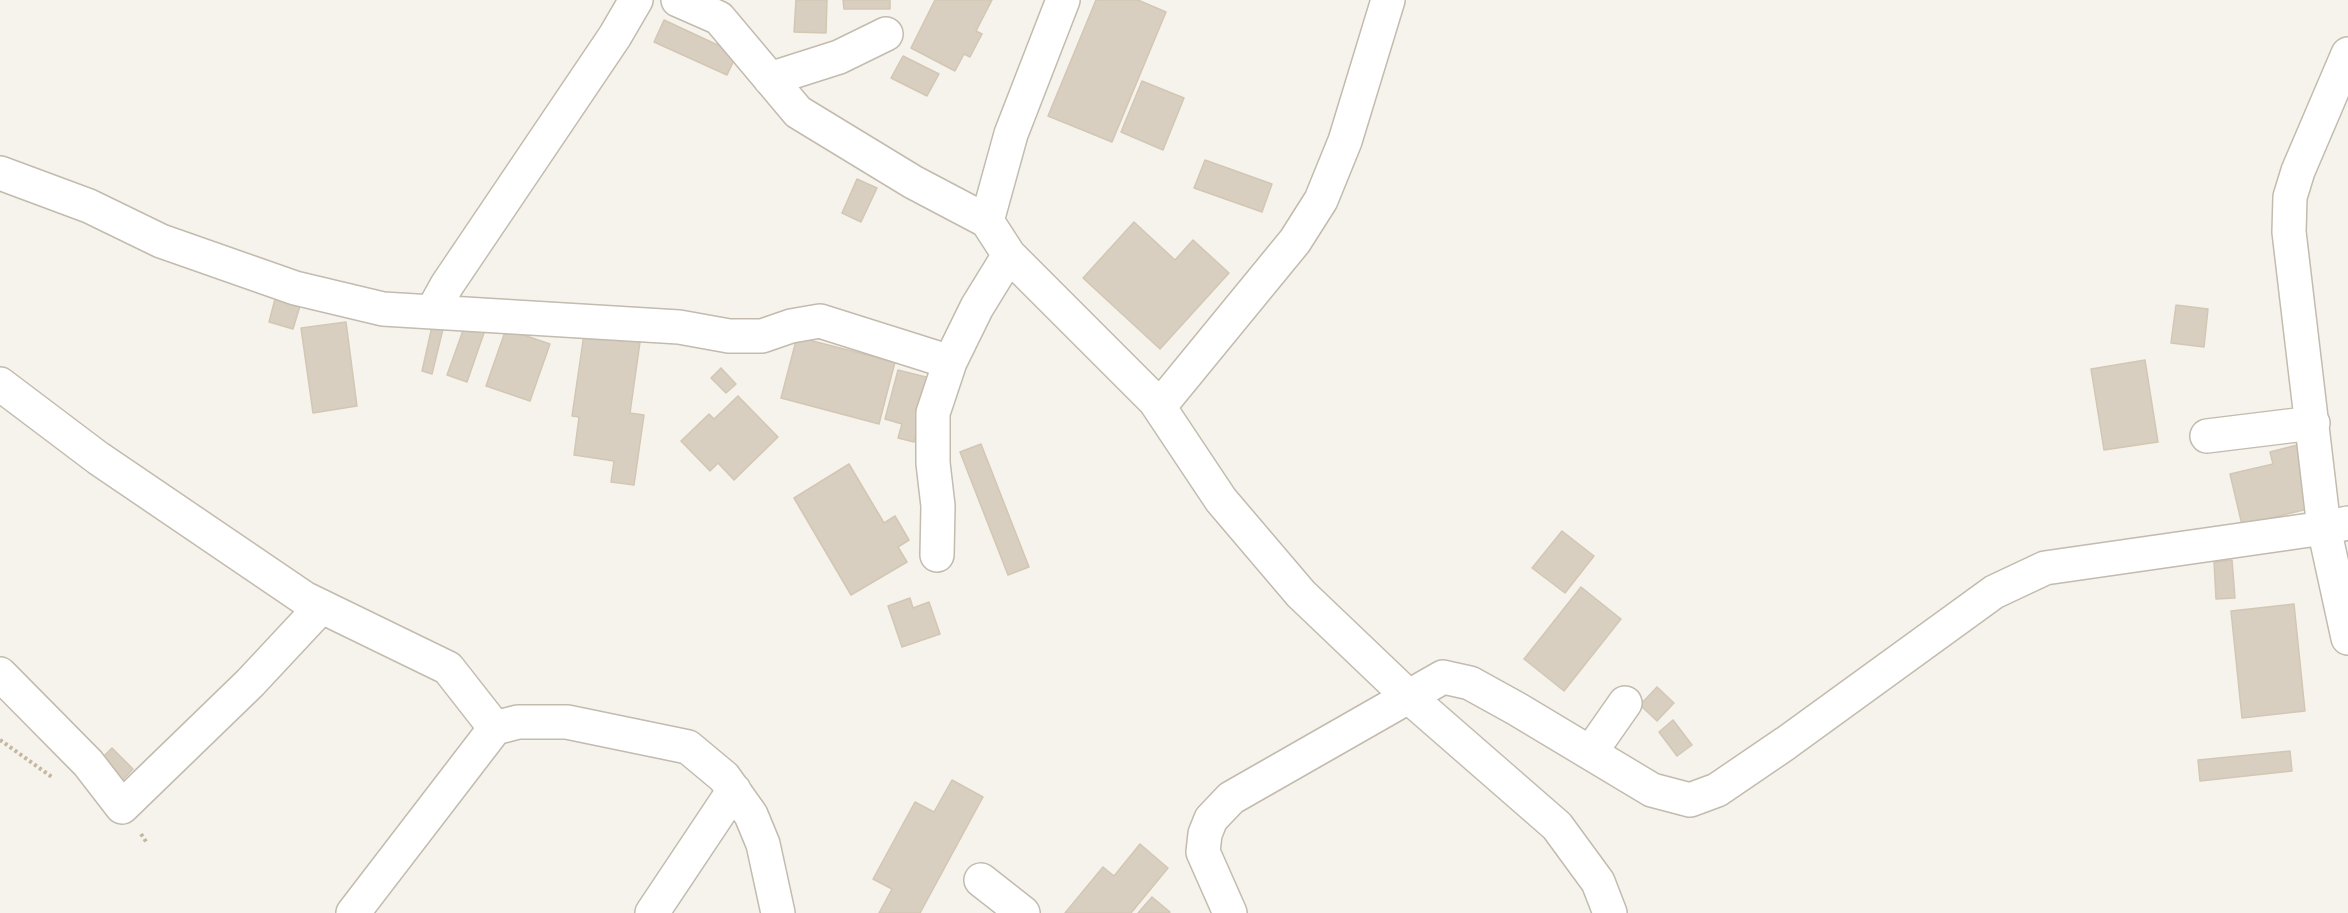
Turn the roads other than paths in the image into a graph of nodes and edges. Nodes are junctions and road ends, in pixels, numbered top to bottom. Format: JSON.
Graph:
{"nodes":[{"id":1,"x":636,"y":0,"type":"edge"},
{"id":2,"x":678,"y":0,"type":"edge"},
{"id":3,"x":1063,"y":0,"type":"edge"},
{"id":4,"x":1388,"y":0,"type":"edge"},
{"id":5,"x":886,"y":34,"type":"dead end"},
{"id":6,"x":2348,"y":54,"type":"edge"},
{"id":7,"x":770,"y":79,"type":"junction"},
{"id":8,"x":0,"y":173,"type":"edge"},
{"id":9,"x":987,"y":221,"type":"junction"},
{"id":10,"x":1009,"y":255,"type":"junction"},
{"id":11,"x":432,"y":312,"type":"junction"},
{"id":12,"x":950,"y":362,"type":"junction"},
{"id":13,"x":0,"y":384,"type":"edge"},
{"id":14,"x":1159,"y":407,"type":"junction"},
{"id":15,"x":2313,"y":423,"type":"junction"},
{"id":16,"x":2207,"y":436,"type":"dead end"},
{"id":17,"x":2336,"y":525,"type":"edge"},
{"id":18,"x":937,"y":555,"type":"dead end"},
{"id":19,"x":321,"y":607,"type":"junction"},
{"id":20,"x":2348,"y":638,"type":"edge"},
{"id":21,"x":0,"y":674,"type":"edge"},
{"id":22,"x":1409,"y":697,"type":"junction"},
{"id":23,"x":1625,"y":703,"type":"dead end"},
{"id":24,"x":495,"y":728,"type":"junction"},
{"id":25,"x":1590,"y":753,"type":"junction"},
{"id":26,"x":734,"y":790,"type":"junction"},
{"id":27,"x":981,"y":880,"type":"dead end"},
{"id":28,"x":1228,"y":912,"type":"edge"},
{"id":29,"x":353,"y":913,"type":"edge"},
{"id":30,"x":652,"y":913,"type":"edge"},
{"id":31,"x":778,"y":913,"type":"edge"},
{"id":32,"x":1023,"y":913,"type":"edge"},
{"id":33,"x":1610,"y":913,"type":"edge"}],
"edges":[{"from":1,"to":11,"type":"street"},
{"from":2,"to":7,"type":"street"},
{"from":3,"to":9,"type":"street"},
{"from":4,"to":14,"type":"street"},
{"from":5,"to":7,"type":"street"},
{"from":6,"to":15,"type":"street"},
{"from":7,"to":9,"type":"street"},
{"from":8,"to":11,"type":"street"},
{"from":9,"to":10,"type":"street"},
{"from":10,"to":12,"type":"street"},
{"from":10,"to":14,"type":"street"},
{"from":11,"to":12,"type":"street"},
{"from":12,"to":18,"type":"street"},
{"from":13,"to":19,"type":"street"},
{"from":14,"to":22,"type":"street"},
{"from":15,"to":16,"type":"street"},
{"from":15,"to":17,"type":"street"},
{"from":17,"to":20,"type":"street"},
{"from":17,"to":25,"type":"street"},
{"from":19,"to":21,"type":"street"},
{"from":19,"to":24,"type":"street"},
{"from":22,"to":25,"type":"street"},
{"from":22,"to":28,"type":"street"},
{"from":22,"to":33,"type":"street"},
{"from":23,"to":25,"type":"street"},
{"from":24,"to":26,"type":"street"},
{"from":24,"to":29,"type":"street"},
{"from":26,"to":30,"type":"street"},
{"from":26,"to":31,"type":"street"},
{"from":27,"to":32,"type":"street"}]}
